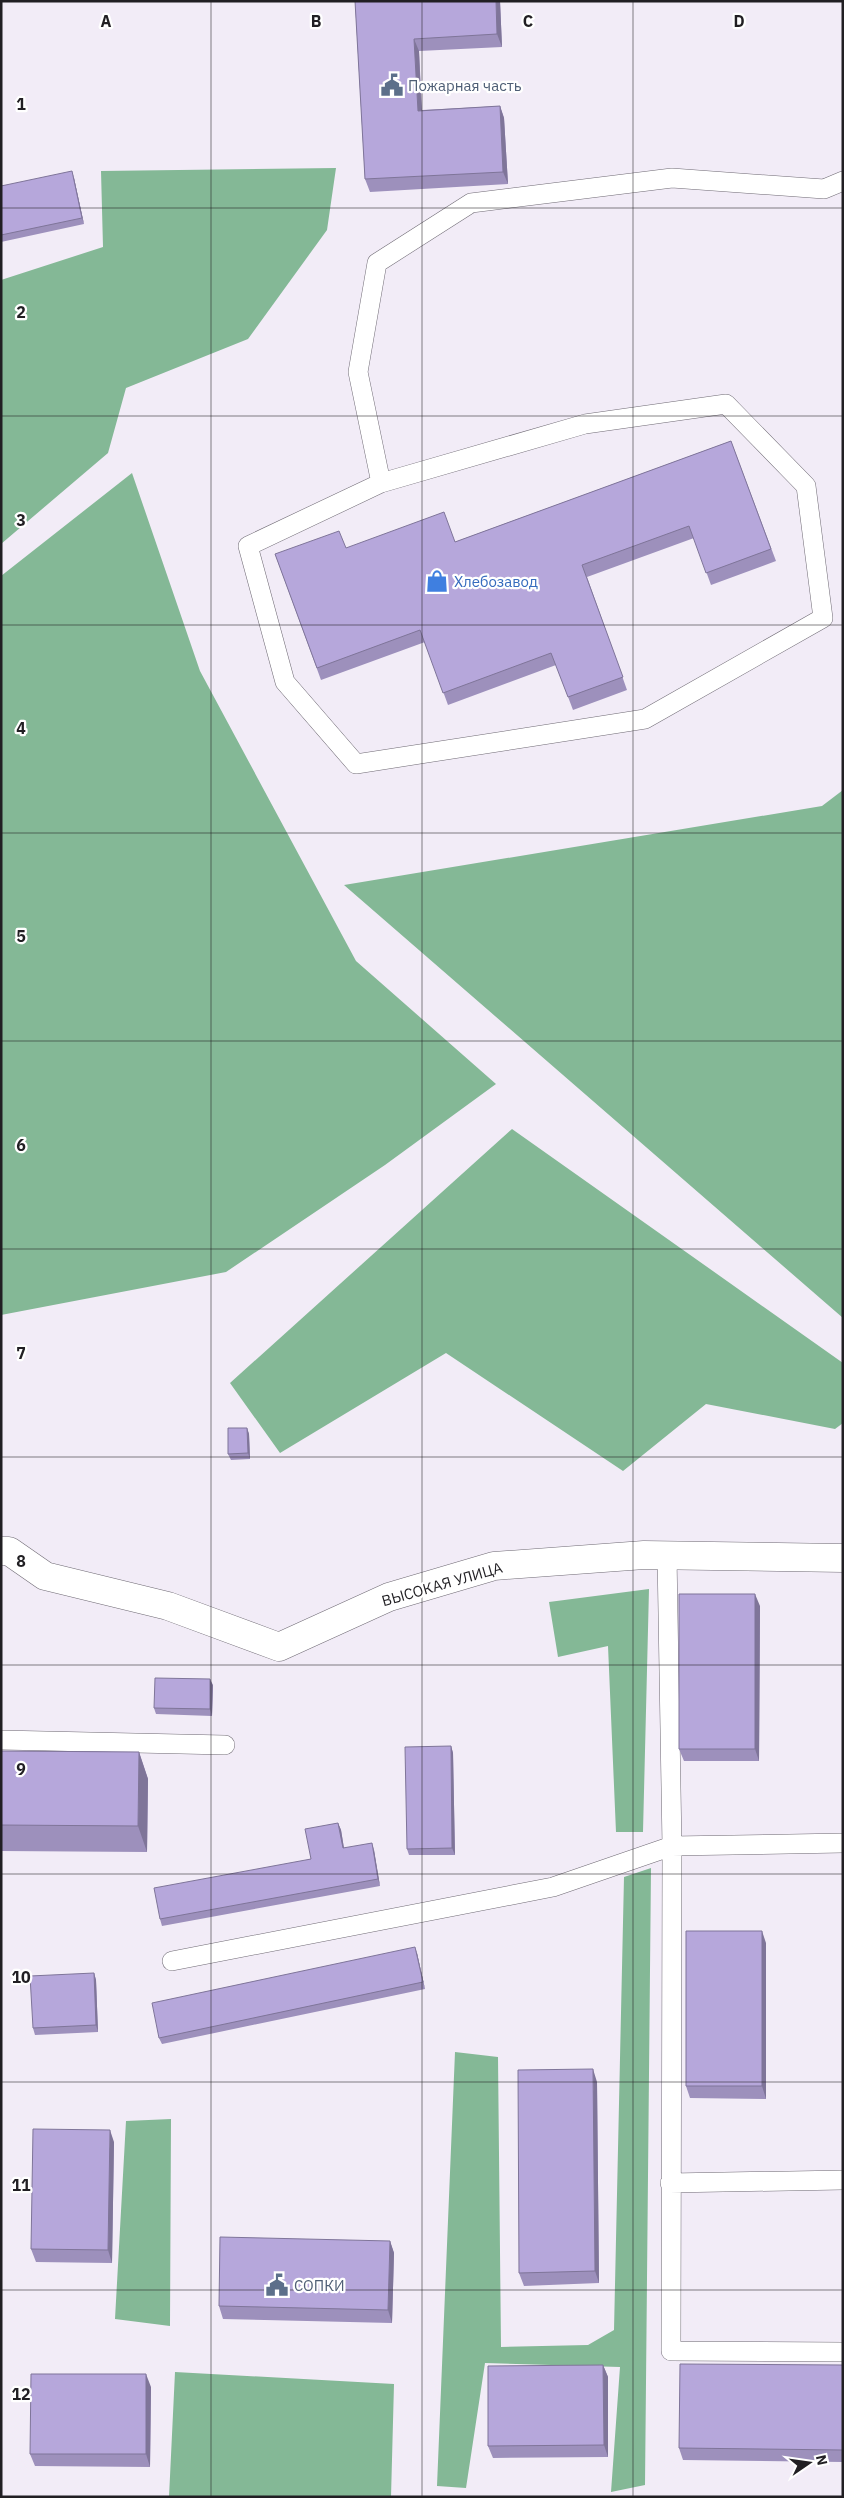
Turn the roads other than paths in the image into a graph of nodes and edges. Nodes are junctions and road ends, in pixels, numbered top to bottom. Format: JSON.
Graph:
{"nodes":[{"id":1,"x":843,"y":181,"type":"edge"},
{"id":2,"x":382,"y":483,"type":"junction"},
{"id":3,"x":5,"y":1551,"type":"edge"},
{"id":4,"x":667,"y":1555,"type":"junction"},
{"id":5,"x":843,"y":1558,"type":"edge"},
{"id":6,"x":1,"y":1740,"type":"edge"},
{"id":7,"x":224,"y":1745,"type":"dead end"},
{"id":8,"x":843,"y":1843,"type":"edge"},
{"id":9,"x":672,"y":1846,"type":"junction"},
{"id":10,"x":172,"y":1961,"type":"dead end"},
{"id":11,"x":843,"y":2180,"type":"edge"},
{"id":12,"x":670,"y":2183,"type":"junction"},
{"id":13,"x":843,"y":2352,"type":"edge"}],
"edges":[{"from":1,"to":2,"type":"lane"},
{"from":2,"to":2,"type":"lane"},
{"from":3,"to":4,"type":"street","name":"ВЫСОКАЯ УЛИЦА"},
{"from":4,"to":5,"type":"street","name":"ВЫСОКАЯ УЛИЦА"},
{"from":4,"to":9,"type":"lane"},
{"from":6,"to":7,"type":"lane"},
{"from":8,"to":9,"type":"lane"},
{"from":9,"to":10,"type":"lane"},
{"from":9,"to":12,"type":"lane"},
{"from":11,"to":12,"type":"lane"},
{"from":12,"to":13,"type":"lane"}]}
